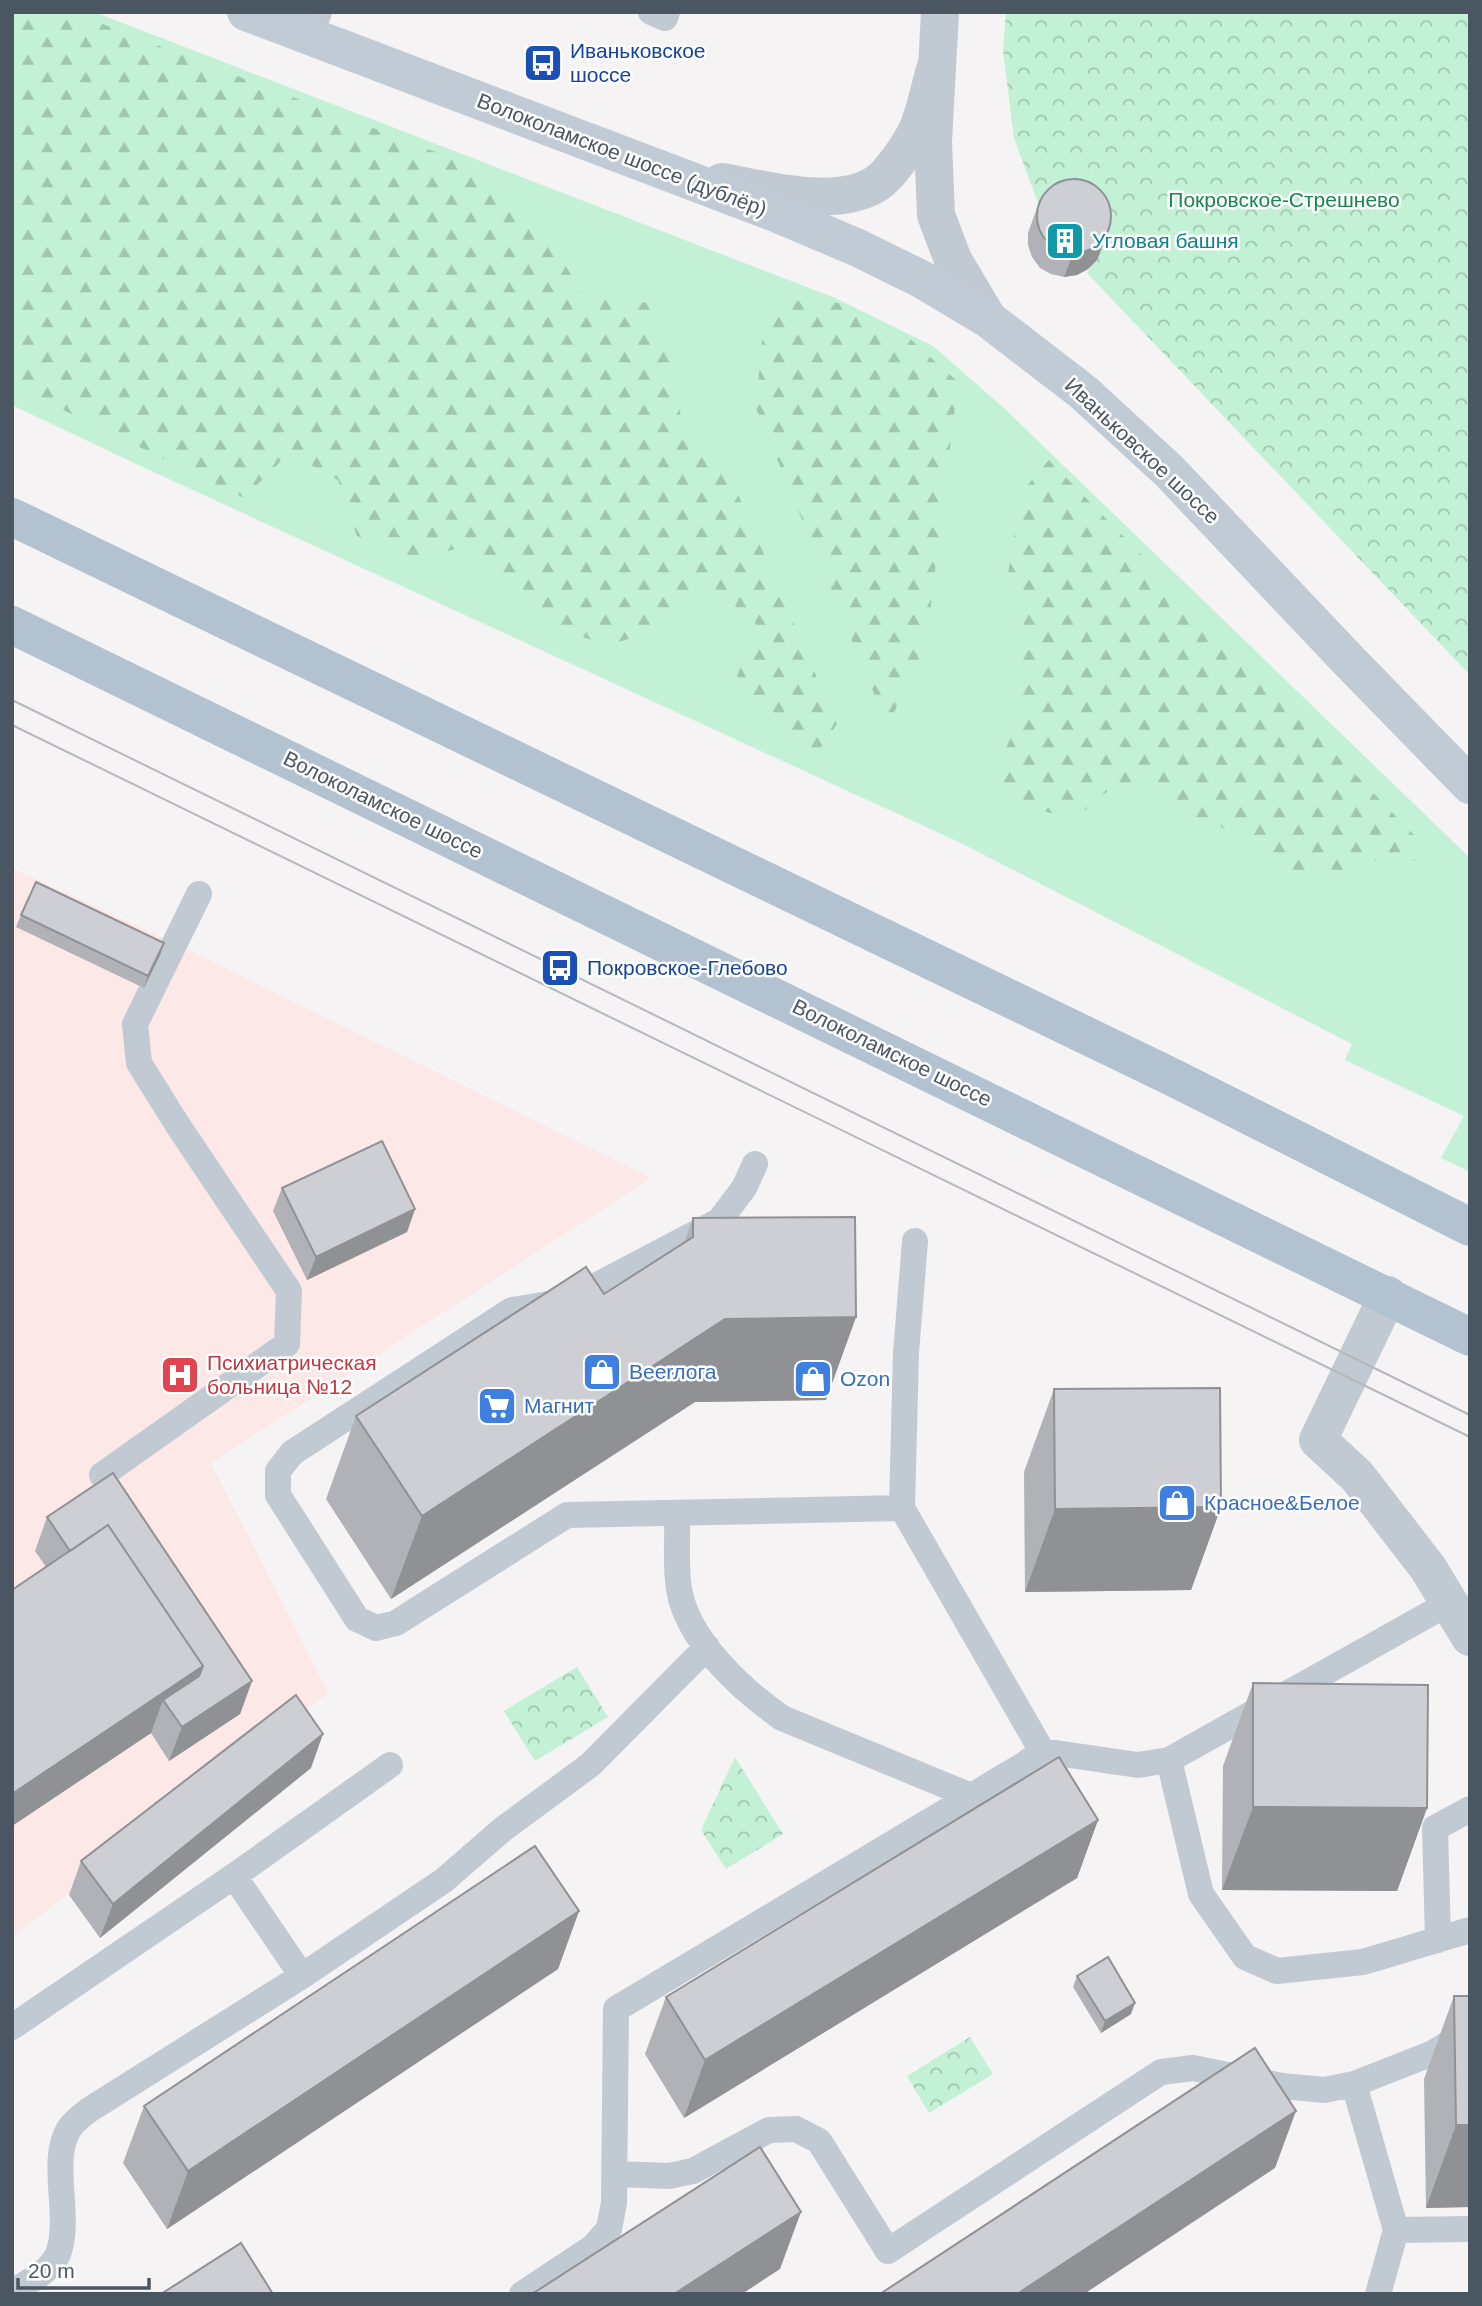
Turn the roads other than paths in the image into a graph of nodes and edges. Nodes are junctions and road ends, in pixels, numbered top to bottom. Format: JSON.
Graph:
{"nodes":[{"id":1,"x":246,"y":12,"type":"edge"},
{"id":2,"x":651,"y":12,"type":"edge"},
{"id":3,"x":667,"y":12,"type":"edge"},
{"id":4,"x":940,"y":12,"type":"edge"},
{"id":5,"x":315,"y":25,"type":"edge"},
{"id":6,"x":936,"y":66,"type":"junction"},
{"id":7,"x":658,"y":169,"type":"junction"},
{"id":8,"x":989,"y":320,"type":"junction"},
{"id":9,"x":12,"y":517,"type":"edge"},
{"id":10,"x":12,"y":625,"type":"edge"},
{"id":11,"x":1470,"y":785,"type":"edge"},
{"id":12,"x":199,"y":894,"type":"dead end"},
{"id":13,"x":755,"y":1164,"type":"dead end"},
{"id":14,"x":1470,"y":1227,"type":"edge"},
{"id":15,"x":915,"y":1241,"type":"dead end"},
{"id":16,"x":1388,"y":1295,"type":"junction"},
{"id":17,"x":1470,"y":1336,"type":"edge"},
{"id":18,"x":102,"y":1475,"type":"dead end"},
{"id":19,"x":902,"y":1508,"type":"junction"},
{"id":20,"x":677,"y":1513,"type":"junction"},
{"id":21,"x":1449,"y":1603,"type":"junction"},
{"id":22,"x":1470,"y":1637,"type":"edge"},
{"id":23,"x":707,"y":1647,"type":"junction"},
{"id":24,"x":1042,"y":1751,"type":"junction"},
{"id":25,"x":1169,"y":1760,"type":"junction"},
{"id":26,"x":390,"y":1765,"type":"dead end"},
{"id":27,"x":971,"y":1796,"type":"junction"},
{"id":28,"x":1470,"y":1809,"type":"edge"},
{"id":29,"x":234,"y":1876,"type":"junction"},
{"id":30,"x":1470,"y":1930,"type":"edge"},
{"id":31,"x":1438,"y":1940,"type":"junction"},
{"id":32,"x":302,"y":1976,"type":"junction"},
{"id":33,"x":12,"y":2026,"type":"edge"},
{"id":34,"x":1470,"y":2030,"type":"edge"},
{"id":35,"x":1354,"y":2084,"type":"junction"},
{"id":36,"x":615,"y":2174,"type":"junction"},
{"id":37,"x":1470,"y":2229,"type":"edge"},
{"id":38,"x":1396,"y":2230,"type":"junction"},
{"id":39,"x":12,"y":2292,"type":"edge"},
{"id":40,"x":522,"y":2294,"type":"edge"},
{"id":41,"x":1378,"y":2294,"type":"edge"}],
"edges":[{"from":1,"to":5,"type":"street","name":"Волоколамское шоссе (дублёр)"},
{"from":2,"to":3,"type":"lane"},
{"from":4,"to":6,"type":"street","name":"Иваньковское шоссе"},
{"from":5,"to":7,"type":"street","name":"Волоколамское шоссе (дублёр)"},
{"from":6,"to":7,"type":"street","name":"Иваньковское шоссе"},
{"from":6,"to":8,"type":"street","name":"Иваньковское шоссе"},
{"from":7,"to":8,"type":"street","name":"Волоколамское шоссе (дублёр)"},
{"from":8,"to":11,"type":"street","name":"Иваньковское шоссе"},
{"from":9,"to":14,"type":"main road"},
{"from":10,"to":16,"type":"main road","name":"Волоколамское шоссе"},
{"from":12,"to":18,"type":"lane"},
{"from":13,"to":20,"type":"lane"},
{"from":15,"to":19,"type":"lane"},
{"from":16,"to":17,"type":"main road","name":"Волоколамское шоссе"},
{"from":16,"to":21,"type":"street"},
{"from":19,"to":20,"type":"lane"},
{"from":19,"to":24,"type":"lane"},
{"from":20,"to":23,"type":"lane"},
{"from":21,"to":22,"type":"street"},
{"from":21,"to":25,"type":"lane"},
{"from":23,"to":27,"type":"lane"},
{"from":23,"to":32,"type":"lane"},
{"from":24,"to":25,"type":"lane"},
{"from":24,"to":27,"type":"lane"},
{"from":25,"to":31,"type":"lane"},
{"from":26,"to":29,"type":"lane"},
{"from":27,"to":36,"type":"lane"},
{"from":28,"to":31,"type":"lane"},
{"from":29,"to":32,"type":"lane"},
{"from":29,"to":33,"type":"lane"},
{"from":30,"to":31,"type":"lane"},
{"from":32,"to":39,"type":"lane"},
{"from":34,"to":35,"type":"lane"},
{"from":35,"to":36,"type":"lane"},
{"from":35,"to":38,"type":"lane"},
{"from":36,"to":40,"type":"lane"},
{"from":37,"to":38,"type":"lane"},
{"from":38,"to":41,"type":"lane"}]}
